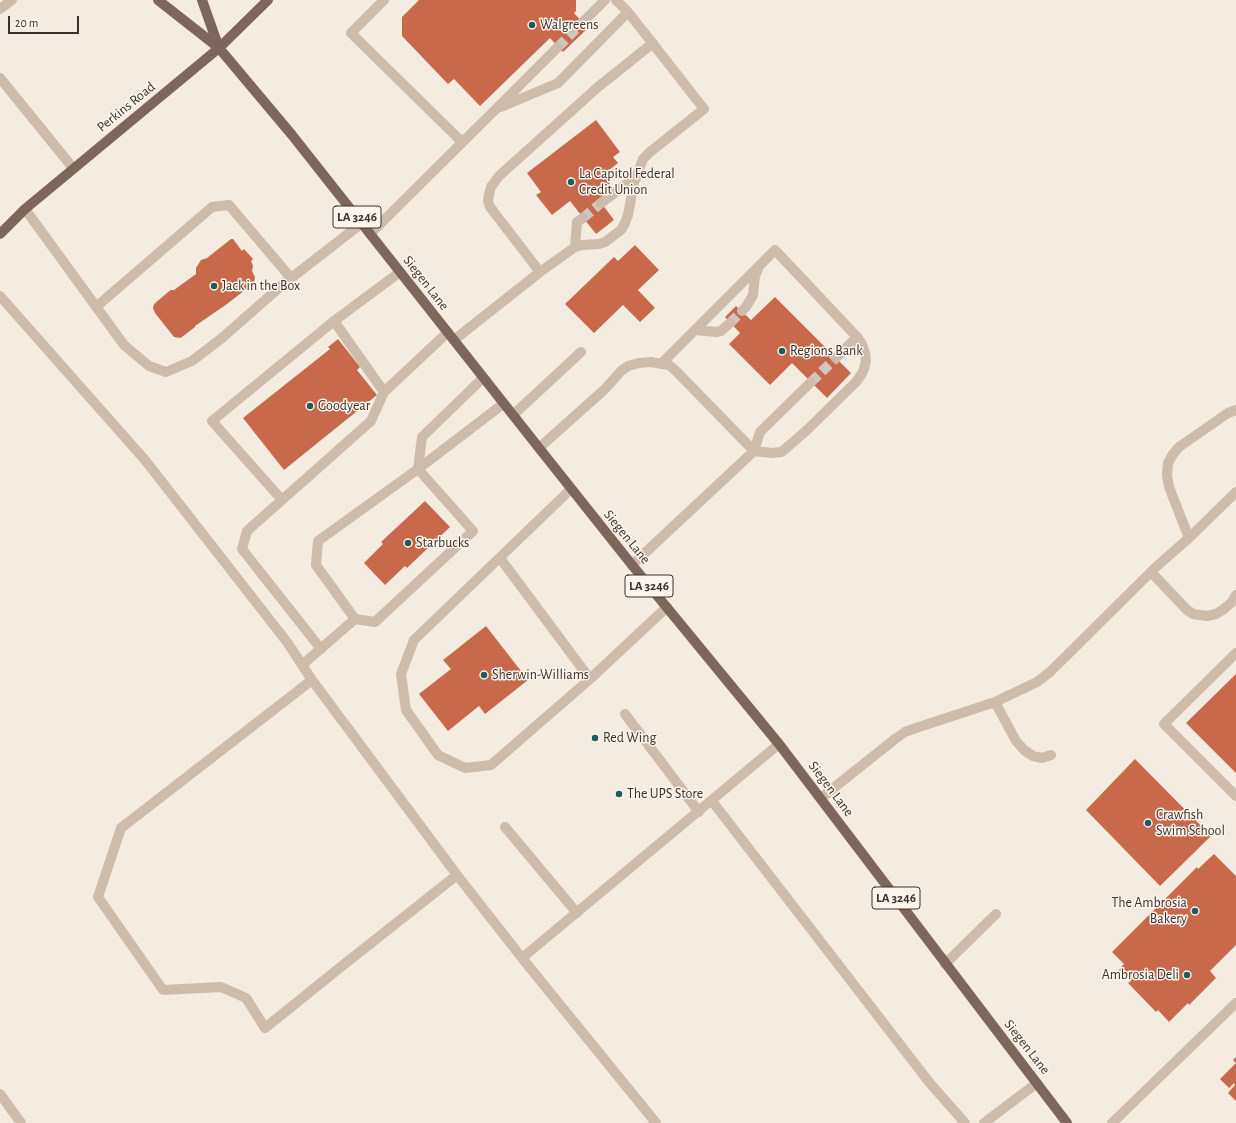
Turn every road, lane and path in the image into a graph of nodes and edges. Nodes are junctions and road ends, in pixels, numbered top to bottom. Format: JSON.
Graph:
{"nodes":[{"id":1,"x":12,"y":0,"type":"edge"},
{"id":2,"x":158,"y":0,"type":"edge"},
{"id":3,"x":202,"y":0,"type":"edge"},
{"id":4,"x":268,"y":0,"type":"edge"},
{"id":5,"x":384,"y":0,"type":"edge"},
{"id":6,"x":605,"y":0,"type":"edge"},
{"id":7,"x":616,"y":0,"type":"edge"},
{"id":8,"x":0,"y":9,"type":"edge"},
{"id":9,"x":628,"y":12,"type":"junction"},
{"id":10,"x":583,"y":22,"type":"tunnel mouth"},
{"id":11,"x":653,"y":43,"type":"junction"},
{"id":12,"x":558,"y":47,"type":"tunnel mouth"},
{"id":13,"x":219,"y":48,"type":"junction"},
{"id":14,"x":0,"y":78,"type":"edge"},
{"id":15,"x":496,"y":109,"type":"junction"},
{"id":16,"x":462,"y":142,"type":"junction"},
{"id":17,"x":73,"y":168,"type":"junction"},
{"id":18,"x":636,"y":177,"type":"junction"},
{"id":19,"x":601,"y":203,"type":"tunnel mouth"},
{"id":20,"x":25,"y":209,"type":"junction"},
{"id":21,"x":583,"y":218,"type":"tunnel mouth"},
{"id":22,"x":362,"y":223,"type":"junction"},
{"id":23,"x":0,"y":234,"type":"edge"},
{"id":24,"x":370,"y":234,"type":"junction"},
{"id":25,"x":575,"y":247,"type":"junction"},
{"id":26,"x":758,"y":267,"type":"junction"},
{"id":27,"x":400,"y":272,"type":"junction"},
{"id":28,"x":540,"y":272,"type":"junction"},
{"id":29,"x":291,"y":278,"type":"junction"},
{"id":30,"x":0,"y":296,"type":"edge"},
{"id":31,"x":96,"y":307,"type":"junction"},
{"id":32,"x":742,"y":311,"type":"tunnel mouth"},
{"id":33,"x":334,"y":321,"type":"junction"},
{"id":34,"x":730,"y":323,"type":"tunnel mouth"},
{"id":35,"x":695,"y":330,"type":"junction"},
{"id":36,"x":451,"y":336,"type":"junction"},
{"id":37,"x":857,"y":337,"type":"junction"},
{"id":38,"x":580,"y":352,"type":"dead end"},
{"id":39,"x":836,"y":358,"type":"tunnel mouth"},
{"id":40,"x":662,"y":363,"type":"junction"},
{"id":41,"x":483,"y":378,"type":"junction"},
{"id":42,"x":811,"y":382,"type":"tunnel mouth"},
{"id":43,"x":384,"y":392,"type":"junction"},
{"id":44,"x":503,"y":404,"type":"junction"},
{"id":45,"x":1236,"y":410,"type":"edge"},
{"id":46,"x":513,"y":415,"type":"junction"},
{"id":47,"x":539,"y":448,"type":"junction"},
{"id":48,"x":754,"y":451,"type":"junction"},
{"id":49,"x":418,"y":469,"type":"junction"},
{"id":50,"x":571,"y":489,"type":"junction"},
{"id":51,"x":1236,"y":492,"type":"edge"},
{"id":52,"x":282,"y":500,"type":"junction"},
{"id":53,"x":1189,"y":538,"type":"junction"},
{"id":54,"x":500,"y":558,"type":"junction"},
{"id":55,"x":632,"y":565,"type":"junction"},
{"id":56,"x":1151,"y":572,"type":"junction"},
{"id":57,"x":1236,"y":595,"type":"edge"},
{"id":58,"x":667,"y":607,"type":"junction"},
{"id":59,"x":356,"y":619,"type":"junction"},
{"id":60,"x":321,"y":649,"type":"junction"},
{"id":61,"x":1236,"y":654,"type":"edge"},
{"id":62,"x":302,"y":665,"type":"junction"},
{"id":63,"x":590,"y":679,"type":"junction"},
{"id":64,"x":312,"y":680,"type":"junction"},
{"id":65,"x":995,"y":702,"type":"junction"},
{"id":66,"x":626,"y":714,"type":"dead end"},
{"id":67,"x":779,"y":744,"type":"junction"},
{"id":68,"x":1051,"y":755,"type":"dead end"},
{"id":69,"x":1236,"y":796,"type":"edge"},
{"id":70,"x":821,"y":798,"type":"junction"},
{"id":71,"x":712,"y":801,"type":"junction"},
{"id":72,"x":699,"y":812,"type":"junction"},
{"id":73,"x":506,"y":826,"type":"dead end"},
{"id":74,"x":457,"y":875,"type":"junction"},
{"id":75,"x":577,"y":913,"type":"junction"},
{"id":76,"x":996,"y":914,"type":"dead end"},
{"id":77,"x":522,"y":958,"type":"junction"},
{"id":78,"x":945,"y":964,"type":"junction"},
{"id":79,"x":1236,"y":1003,"type":"edge"},
{"id":80,"x":1037,"y":1083,"type":"junction"},
{"id":81,"x":0,"y":1094,"type":"edge"},
{"id":82,"x":21,"y":1123,"type":"edge"},
{"id":83,"x":656,"y":1123,"type":"edge"},
{"id":84,"x":964,"y":1123,"type":"edge"},
{"id":85,"x":984,"y":1123,"type":"edge"},
{"id":86,"x":1067,"y":1123,"type":"edge"},
{"id":87,"x":1112,"y":1123,"type":"edge"}],
"edges":[{"from":1,"to":8,"type":"street"},
{"from":2,"to":13,"type":"main road","name":"Siegen Lane","number":"LA 3246"},
{"from":3,"to":13,"type":"main road","name":"Siegen Lane","number":"LA 3246"},
{"from":4,"to":13,"type":"main road","name":"Perkins Road"},
{"from":5,"to":16,"type":"street"},
{"from":6,"to":10,"type":"street"},
{"from":7,"to":9,"type":"street"},
{"from":9,"to":11,"type":"street"},
{"from":9,"to":15,"type":"street"},
{"from":11,"to":18,"type":"street"},
{"from":11,"to":28,"type":"street"},
{"from":12,"to":15,"type":"street"},
{"from":13,"to":17,"type":"main road","name":"Perkins Road"},
{"from":13,"to":22,"type":"main road","name":"Siegen Lane","number":"LA 3246"},
{"from":14,"to":17,"type":"street"},
{"from":15,"to":16,"type":"street"},
{"from":16,"to":24,"type":"street"},
{"from":17,"to":20,"type":"main road","name":"Perkins Road"},
{"from":18,"to":19,"type":"street"},
{"from":18,"to":25,"type":"street"},
{"from":20,"to":23,"type":"main road","name":"Perkins Road"},
{"from":20,"to":31,"type":"street"},
{"from":21,"to":25,"type":"street"},
{"from":22,"to":24,"type":"main road","name":"Siegen Lane","number":"LA 3246"},
{"from":22,"to":29,"type":"street"},
{"from":24,"to":27,"type":"main road","name":"Siegen Lane","number":"LA 3246"},
{"from":25,"to":28,"type":"street"},
{"from":26,"to":32,"type":"street"},
{"from":26,"to":35,"type":"street"},
{"from":26,"to":37,"type":"street"},
{"from":27,"to":33,"type":"street"},
{"from":27,"to":36,"type":"main road","name":"Siegen Lane","number":"LA 3246"},
{"from":28,"to":36,"type":"street"},
{"from":29,"to":31,"type":"street"},
{"from":29,"to":31,"type":"street"},
{"from":30,"to":62,"type":"street"},
{"from":33,"to":43,"type":"street"},
{"from":33,"to":52,"type":"street"},
{"from":34,"to":35,"type":"street"},
{"from":35,"to":40,"type":"street"},
{"from":36,"to":41,"type":"main road","name":"Siegen Lane","number":"LA 3246"},
{"from":36,"to":43,"type":"street"},
{"from":37,"to":39,"type":"street"},
{"from":37,"to":48,"type":"street"},
{"from":38,"to":46,"type":"street"},
{"from":40,"to":47,"type":"street"},
{"from":40,"to":48,"type":"street"},
{"from":41,"to":44,"type":"main road","name":"Siegen Lane","number":"LA 3246"},
{"from":41,"to":49,"type":"street"},
{"from":42,"to":48,"type":"street"},
{"from":43,"to":52,"type":"street"},
{"from":44,"to":46,"type":"main road","name":"Siegen Lane","number":"LA 3246"},
{"from":44,"to":49,"type":"street"},
{"from":45,"to":53,"type":"street"},
{"from":46,"to":47,"type":"main road","name":"Siegen Lane","number":"LA 3246"},
{"from":47,"to":50,"type":"main road","name":"Siegen Lane","number":"LA 3246"},
{"from":48,"to":55,"type":"street"},
{"from":49,"to":59,"type":"street"},
{"from":49,"to":59,"type":"street"},
{"from":50,"to":54,"type":"street"},
{"from":50,"to":55,"type":"main road","name":"Siegen Lane","number":"LA 3246"},
{"from":51,"to":53,"type":"street"},
{"from":52,"to":60,"type":"street"},
{"from":53,"to":56,"type":"street"},
{"from":54,"to":63,"type":"street"},
{"from":54,"to":63,"type":"street"},
{"from":55,"to":58,"type":"main road","name":"Siegen Lane","number":"LA 3246"},
{"from":56,"to":57,"type":"street"},
{"from":56,"to":65,"type":"street"},
{"from":58,"to":63,"type":"street"},
{"from":58,"to":67,"type":"main road","name":"Siegen Lane","number":"LA 3246"},
{"from":59,"to":60,"type":"street"},
{"from":60,"to":62,"type":"street"},
{"from":61,"to":69,"type":"street"},
{"from":62,"to":64,"type":"street"},
{"from":64,"to":74,"type":"street"},
{"from":64,"to":74,"type":"street"},
{"from":65,"to":68,"type":"street"},
{"from":65,"to":70,"type":"street"},
{"from":66,"to":72,"type":"street"},
{"from":67,"to":70,"type":"main road","name":"Siegen Lane","number":"LA 3246"},
{"from":67,"to":71,"type":"street"},
{"from":70,"to":78,"type":"main road","name":"Siegen Lane","number":"LA 3246"},
{"from":71,"to":72,"type":"street"},
{"from":71,"to":84,"type":"street"},
{"from":72,"to":75,"type":"street"},
{"from":73,"to":75,"type":"street"},
{"from":74,"to":77,"type":"street"},
{"from":75,"to":77,"type":"street"},
{"from":76,"to":78,"type":"street"},
{"from":77,"to":83,"type":"street"},
{"from":78,"to":80,"type":"main road","name":"Siegen Lane","number":"LA 3246"},
{"from":79,"to":87,"type":"street"},
{"from":80,"to":85,"type":"street"},
{"from":80,"to":86,"type":"main road","name":"Siegen Lane","number":"LA 3246"},
{"from":81,"to":82,"type":"street"}]}
